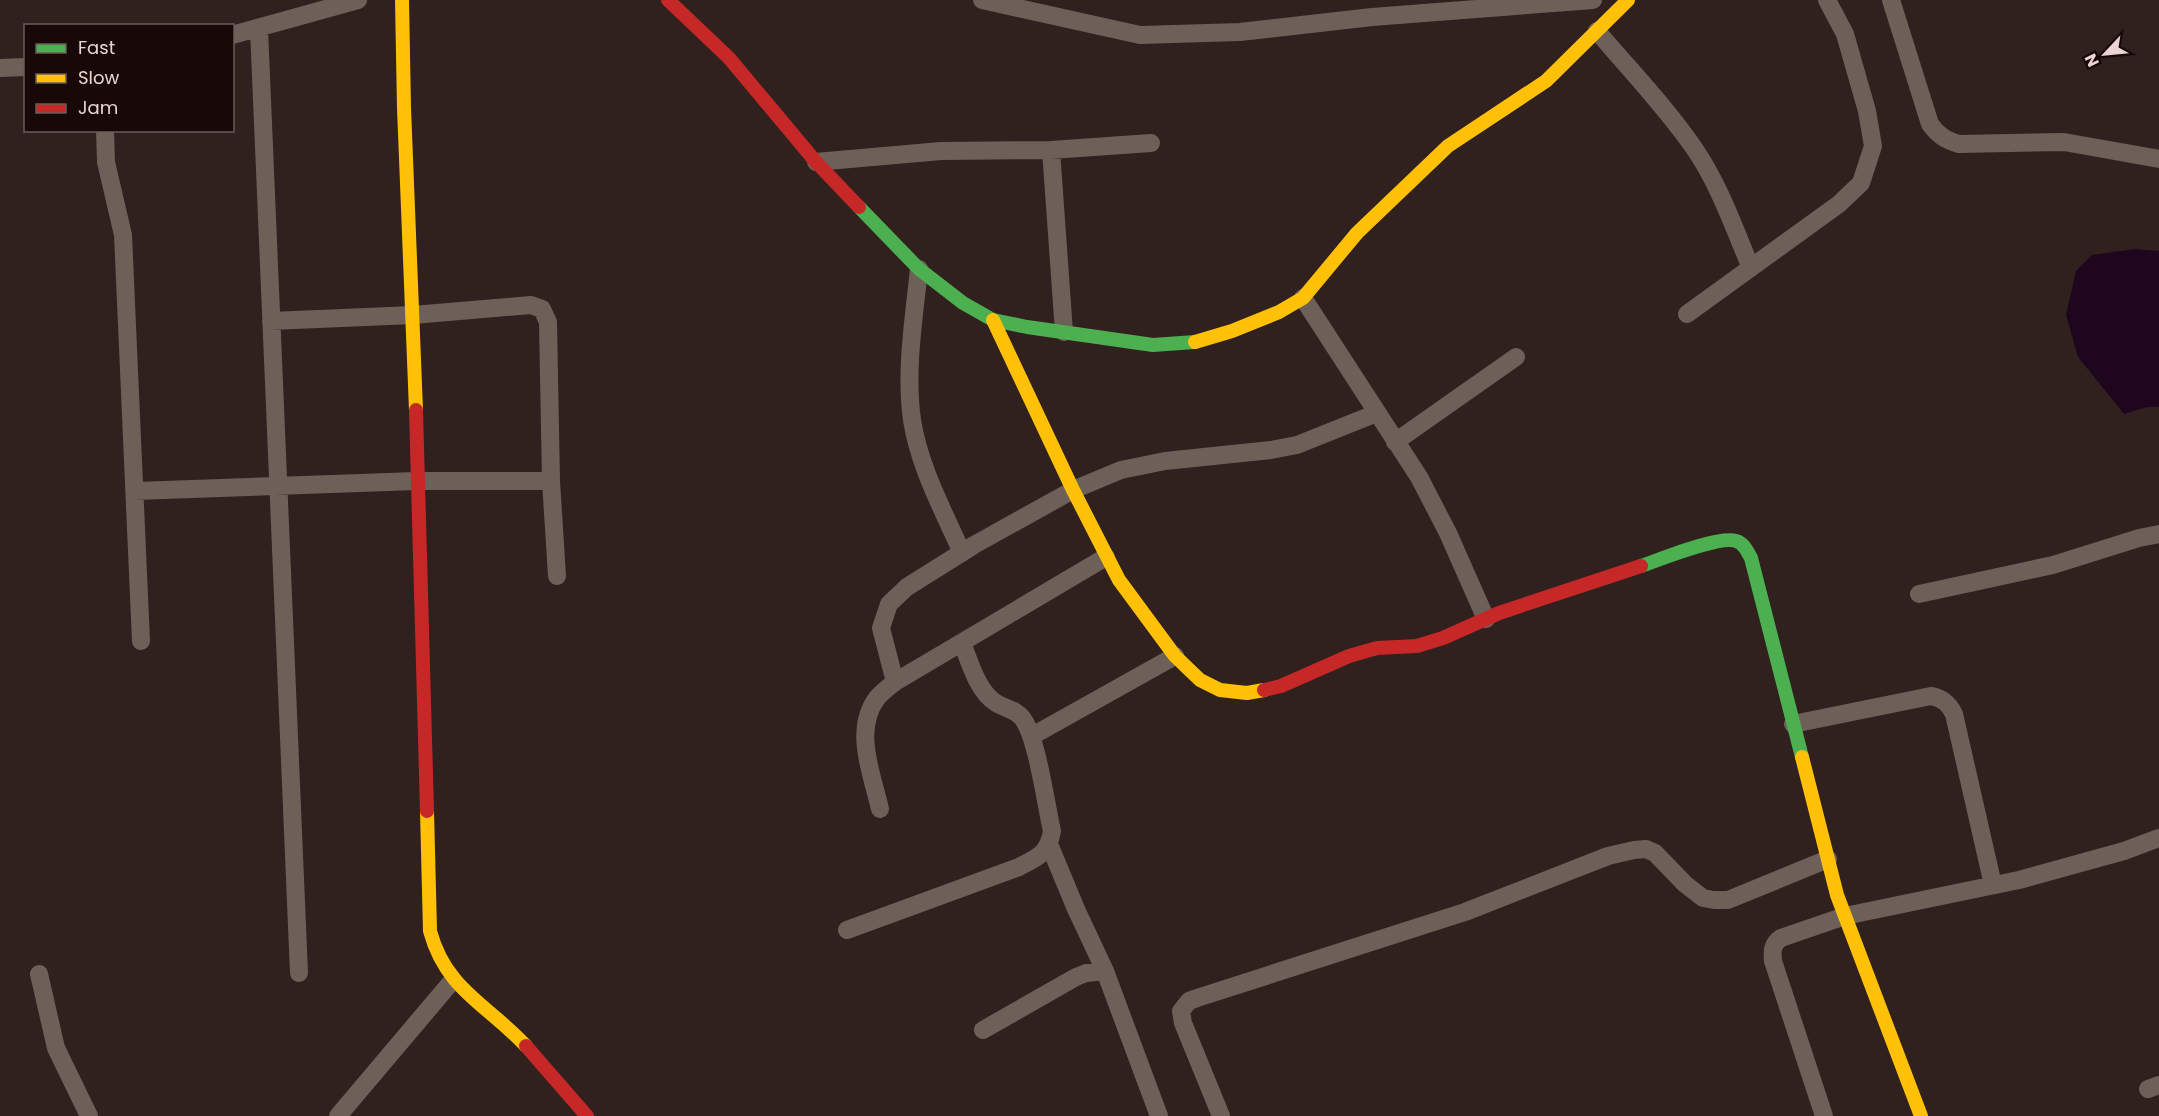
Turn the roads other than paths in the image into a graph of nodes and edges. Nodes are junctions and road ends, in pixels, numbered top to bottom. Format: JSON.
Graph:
{"nodes":[{"id":1,"x":358,"y":0,"type":"edge"},
{"id":2,"x":402,"y":0,"type":"edge"},
{"id":3,"x":668,"y":0,"type":"edge"},
{"id":4,"x":982,"y":0,"type":"edge"},
{"id":5,"x":1593,"y":0,"type":"edge"},
{"id":6,"x":1628,"y":0,"type":"edge"},
{"id":7,"x":1827,"y":0,"type":"edge"},
{"id":8,"x":1891,"y":0,"type":"edge"},
{"id":9,"x":259,"y":29,"type":"junction"},
{"id":10,"x":1597,"y":31,"type":"junction"},
{"id":11,"x":234,"y":35,"type":"edge"},
{"id":12,"x":24,"y":67,"type":"edge"},
{"id":13,"x":0,"y":68,"type":"edge"},
{"id":14,"x":105,"y":132,"type":"edge"},
{"id":15,"x":1151,"y":143,"type":"dead end"},
{"id":16,"x":1051,"y":150,"type":"junction"},
{"id":17,"x":2159,"y":159,"type":"edge"},
{"id":18,"x":816,"y":162,"type":"junction"},
{"id":19,"x":1751,"y":268,"type":"junction"},
{"id":20,"x":919,"y":269,"type":"junction"},
{"id":21,"x":1303,"y":298,"type":"junction"},
{"id":22,"x":1687,"y":314,"type":"dead end"},
{"id":23,"x":413,"y":315,"type":"junction"},
{"id":24,"x":993,"y":320,"type":"junction"},
{"id":25,"x":271,"y":321,"type":"junction"},
{"id":26,"x":1064,"y":332,"type":"junction"},
{"id":27,"x":1516,"y":357,"type":"dead end"},
{"id":28,"x":1377,"y":413,"type":"junction"},
{"id":29,"x":1395,"y":442,"type":"junction"},
{"id":30,"x":416,"y":480,"type":"junction"},
{"id":31,"x":551,"y":481,"type":"junction"},
{"id":32,"x":278,"y":486,"type":"junction"},
{"id":33,"x":1073,"y":490,"type":"junction"},
{"id":34,"x":135,"y":491,"type":"junction"},
{"id":35,"x":2159,"y":534,"type":"edge"},
{"id":36,"x":962,"y":553,"type":"junction"},
{"id":37,"x":1106,"y":557,"type":"junction"},
{"id":38,"x":557,"y":576,"type":"dead end"},
{"id":39,"x":1919,"y":594,"type":"dead end"},
{"id":40,"x":1486,"y":619,"type":"junction"},
{"id":41,"x":141,"y":641,"type":"dead end"},
{"id":42,"x":962,"y":643,"type":"junction"},
{"id":43,"x":1174,"y":656,"type":"junction"},
{"id":44,"x":895,"y":682,"type":"junction"},
{"id":45,"x":1793,"y":724,"type":"junction"},
{"id":46,"x":1032,"y":736,"type":"junction"},
{"id":47,"x":880,"y":809,"type":"dead end"},
{"id":48,"x":2159,"y":838,"type":"edge"},
{"id":49,"x":1049,"y":844,"type":"junction"},
{"id":50,"x":1828,"y":859,"type":"junction"},
{"id":51,"x":1993,"y":885,"type":"junction"},
{"id":52,"x":1845,"y":916,"type":"junction"},
{"id":53,"x":847,"y":930,"type":"dead end"},
{"id":54,"x":1106,"y":971,"type":"junction"},
{"id":55,"x":299,"y":973,"type":"dead end"},
{"id":56,"x":39,"y":974,"type":"dead end"},
{"id":57,"x":453,"y":980,"type":"junction"},
{"id":58,"x":982,"y":1030,"type":"dead end"},
{"id":59,"x":89,"y":1116,"type":"edge"},
{"id":60,"x":338,"y":1116,"type":"edge"},
{"id":61,"x":587,"y":1116,"type":"edge"},
{"id":62,"x":1159,"y":1116,"type":"edge"},
{"id":63,"x":1221,"y":1116,"type":"edge"},
{"id":64,"x":1824,"y":1116,"type":"edge"},
{"id":65,"x":1921,"y":1116,"type":"edge"}],
"edges":[{"from":1,"to":9,"type":"street"},
{"from":2,"to":23,"type":"street"},
{"from":3,"to":18,"type":"street"},
{"from":4,"to":5,"type":"street"},
{"from":6,"to":10,"type":"street"},
{"from":7,"to":19,"type":"street"},
{"from":8,"to":17,"type":"street"},
{"from":9,"to":11,"type":"street"},
{"from":9,"to":25,"type":"street"},
{"from":10,"to":19,"type":"street"},
{"from":10,"to":21,"type":"street"},
{"from":12,"to":13,"type":"street"},
{"from":14,"to":34,"type":"street"},
{"from":15,"to":16,"type":"street"},
{"from":16,"to":18,"type":"street"},
{"from":16,"to":26,"type":"street"},
{"from":18,"to":20,"type":"street"},
{"from":19,"to":22,"type":"street"},
{"from":20,"to":24,"type":"street"},
{"from":20,"to":36,"type":"street"},
{"from":21,"to":26,"type":"street"},
{"from":21,"to":28,"type":"street"},
{"from":23,"to":25,"type":"street"},
{"from":23,"to":30,"type":"street"},
{"from":23,"to":31,"type":"street"},
{"from":24,"to":26,"type":"street"},
{"from":24,"to":33,"type":"street"},
{"from":25,"to":32,"type":"street"},
{"from":27,"to":29,"type":"street"},
{"from":28,"to":29,"type":"street"},
{"from":28,"to":33,"type":"street"},
{"from":29,"to":40,"type":"street"},
{"from":30,"to":31,"type":"street"},
{"from":30,"to":32,"type":"street"},
{"from":30,"to":57,"type":"street"},
{"from":31,"to":38,"type":"street"},
{"from":32,"to":34,"type":"street"},
{"from":32,"to":55,"type":"street"},
{"from":33,"to":36,"type":"street"},
{"from":33,"to":37,"type":"street"},
{"from":34,"to":41,"type":"street"},
{"from":35,"to":39,"type":"street"},
{"from":36,"to":44,"type":"street"},
{"from":37,"to":42,"type":"street"},
{"from":37,"to":43,"type":"street"},
{"from":40,"to":43,"type":"street"},
{"from":40,"to":45,"type":"street"},
{"from":42,"to":44,"type":"street"},
{"from":42,"to":46,"type":"street"},
{"from":43,"to":46,"type":"street"},
{"from":44,"to":47,"type":"street"},
{"from":45,"to":50,"type":"street"},
{"from":45,"to":51,"type":"street"},
{"from":46,"to":49,"type":"street"},
{"from":48,"to":51,"type":"street"},
{"from":49,"to":53,"type":"street"},
{"from":49,"to":54,"type":"street"},
{"from":50,"to":52,"type":"street"},
{"from":50,"to":63,"type":"street"},
{"from":51,"to":52,"type":"street"},
{"from":52,"to":64,"type":"street"},
{"from":52,"to":65,"type":"street"},
{"from":54,"to":58,"type":"street"},
{"from":54,"to":62,"type":"street"},
{"from":56,"to":59,"type":"street"},
{"from":57,"to":60,"type":"street"},
{"from":57,"to":61,"type":"street"}]}
